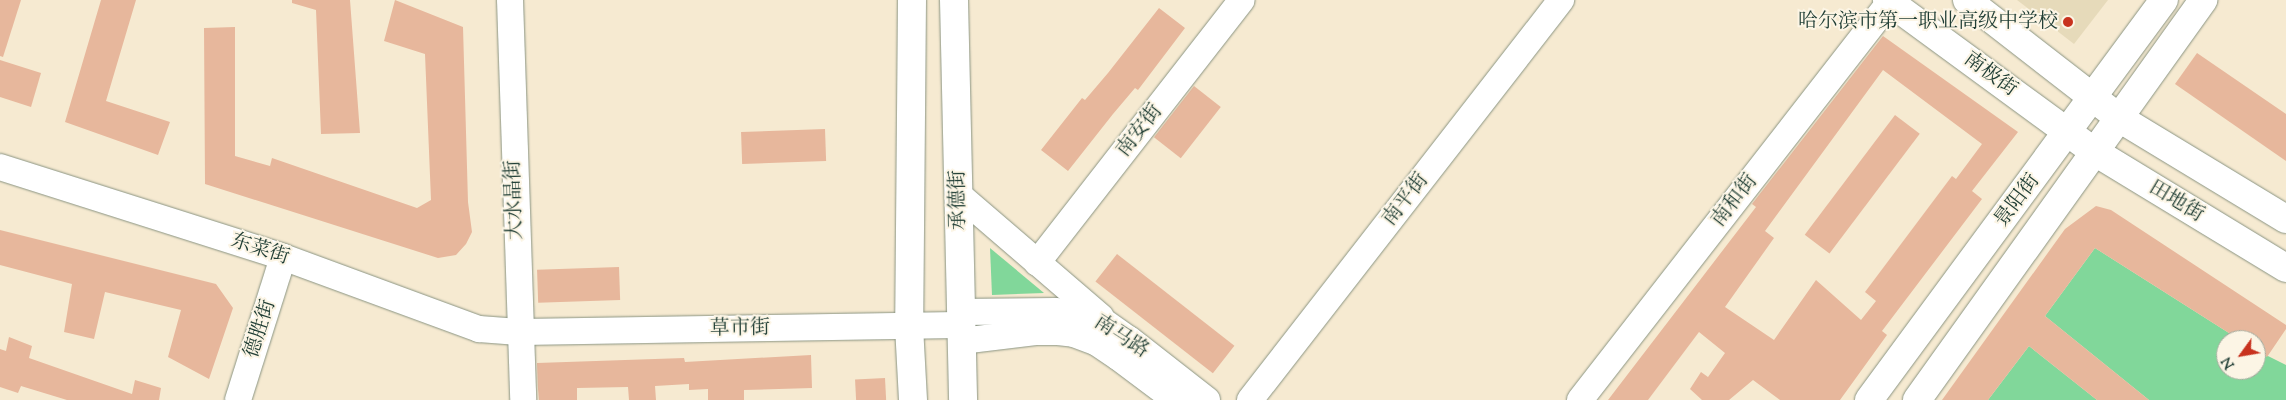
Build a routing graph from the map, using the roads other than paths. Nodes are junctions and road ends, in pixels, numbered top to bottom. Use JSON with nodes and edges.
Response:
{"nodes":[{"id":1,"x":510,"y":0,"type":"edge"},
{"id":2,"x":898,"y":0,"type":"edge"},
{"id":3,"x":912,"y":0,"type":"edge"},
{"id":4,"x":954,"y":0,"type":"edge"},
{"id":5,"x":1242,"y":0,"type":"edge"},
{"id":6,"x":1561,"y":0,"type":"edge"},
{"id":7,"x":1967,"y":0,"type":"edge"},
{"id":8,"x":2164,"y":0,"type":"edge"},
{"id":9,"x":2203,"y":0,"type":"edge"},
{"id":10,"x":1889,"y":1,"type":"edge"},
{"id":11,"x":2093,"y":96,"type":"junction"},
{"id":12,"x":2119,"y":118,"type":"junction"},
{"id":13,"x":2068,"y":133,"type":"junction"},
{"id":14,"x":2095,"y":152,"type":"junction"},
{"id":15,"x":912,"y":158,"type":"junction"},
{"id":16,"x":0,"y":167,"type":"edge"},
{"id":17,"x":959,"y":195,"type":"junction"},
{"id":18,"x":2286,"y":219,"type":"edge"},
{"id":19,"x":283,"y":257,"type":"junction"},
{"id":20,"x":1038,"y":263,"type":"junction"},
{"id":21,"x":2286,"y":268,"type":"edge"},
{"id":22,"x":909,"y":326,"type":"junction"},
{"id":23,"x":961,"y":326,"type":"junction"},
{"id":24,"x":1117,"y":331,"type":"junction"},
{"id":25,"x":519,"y":332,"type":"junction"},
{"id":26,"x":238,"y":400,"type":"edge"},
{"id":27,"x":523,"y":400,"type":"edge"},
{"id":28,"x":913,"y":400,"type":"edge"},
{"id":29,"x":963,"y":400,"type":"edge"},
{"id":30,"x":1175,"y":400,"type":"edge"},
{"id":31,"x":1207,"y":400,"type":"edge"},
{"id":32,"x":1250,"y":400,"type":"edge"},
{"id":33,"x":1580,"y":400,"type":"edge"},
{"id":34,"x":1869,"y":400,"type":"edge"},
{"id":35,"x":1916,"y":400,"type":"edge"}],
"edges":[{"from":1,"to":25,"type":"street","name":"大水晶街"},
{"from":2,"to":15,"type":"main road"},
{"from":3,"to":15,"type":"main road"},
{"from":4,"to":17,"type":"main road","name":"承德街"},
{"from":5,"to":20,"type":"street","name":"南安街"},
{"from":6,"to":32,"type":"street","name":"南平街"},
{"from":7,"to":11,"type":"main road"},
{"from":8,"to":11,"type":"main road","name":"景阳街"},
{"from":9,"to":12,"type":"main road","name":"景阳街"},
{"from":10,"to":13,"type":"main road","name":"南极街"},
{"from":10,"to":33,"type":"street","name":"南和街"},
{"from":11,"to":12,"type":"main road"},
{"from":11,"to":13,"type":"main road","name":"景阳街"},
{"from":12,"to":14,"type":"main road","name":"景阳街"},
{"from":12,"to":18,"type":"main road"},
{"from":13,"to":14,"type":"main road","name":"田地街"},
{"from":13,"to":34,"type":"main road","name":"景阳街"},
{"from":14,"to":21,"type":"main road","name":"田地街"},
{"from":14,"to":35,"type":"main road","name":"景阳街"},
{"from":15,"to":22,"type":"main road"},
{"from":16,"to":19,"type":"street","name":"东菜街"},
{"from":17,"to":20,"type":"street"},
{"from":17,"to":23,"type":"main road","name":"承德街"},
{"from":19,"to":25,"type":"street","name":"东菜街"},
{"from":19,"to":26,"type":"street","name":"德胜街"},
{"from":20,"to":24,"type":"street"},
{"from":22,"to":23,"type":"street","name":"草市街"},
{"from":22,"to":25,"type":"street","name":"草市街"},
{"from":22,"to":28,"type":"main road"},
{"from":23,"to":24,"type":"street","name":"南马路"},
{"from":23,"to":29,"type":"main road","name":"承德街"},
{"from":23,"to":30,"type":"street","name":"南马路"},
{"from":24,"to":31,"type":"street","name":"南马路"},
{"from":25,"to":27,"type":"street","name":"大水晶街"}]}
